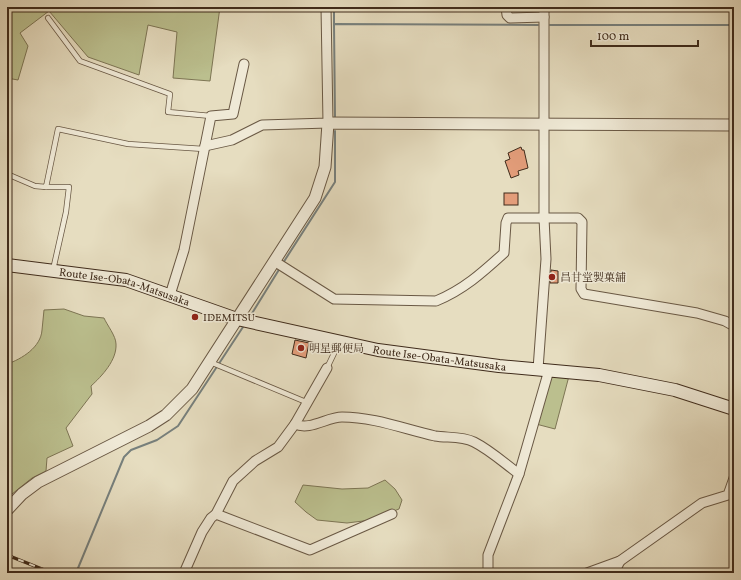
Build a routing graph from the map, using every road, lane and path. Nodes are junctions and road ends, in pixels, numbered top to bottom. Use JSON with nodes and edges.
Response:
{"nodes":[{"id":1,"x":326,"y":7,"type":"edge"},
{"id":2,"x":506,"y":7,"type":"edge"},
{"id":3,"x":544,"y":7,"type":"edge"},
{"id":4,"x":544,"y":17,"type":"junction"},
{"id":5,"x":48,"y":18,"type":"dead end"},
{"id":6,"x":244,"y":64,"type":"dead end"},
{"id":7,"x":211,"y":116,"type":"junction"},
{"id":8,"x":328,"y":123,"type":"junction"},
{"id":9,"x":545,"y":124,"type":"junction"},
{"id":10,"x":734,"y":125,"type":"edge"},
{"id":11,"x":205,"y":148,"type":"junction"},
{"id":12,"x":7,"y":174,"type":"edge"},
{"id":13,"x":46,"y":187,"type":"junction"},
{"id":14,"x":544,"y":218,"type":"junction"},
{"id":15,"x":7,"y":265,"type":"edge"},
{"id":16,"x":279,"y":265,"type":"junction"},
{"id":17,"x":53,"y":270,"type":"junction"},
{"id":18,"x":170,"y":295,"type":"junction"},
{"id":19,"x":237,"y":319,"type":"junction"},
{"id":20,"x":734,"y":326,"type":"edge"},
{"id":21,"x":339,"y":341,"type":"junction"},
{"id":22,"x":216,"y":364,"type":"junction"},
{"id":23,"x":327,"y":368,"type":"joint"},
{"id":24,"x":544,"y":369,"type":"junction"},
{"id":25,"x":306,"y":402,"type":"junction"},
{"id":26,"x":734,"y":409,"type":"edge"},
{"id":27,"x":295,"y":424,"type":"junction"},
{"id":28,"x":519,"y":474,"type":"junction"},
{"id":29,"x":734,"y":478,"type":"edge"},
{"id":30,"x":7,"y":510,"type":"edge"},
{"id":31,"x":216,"y":514,"type":"junction"},
{"id":32,"x":392,"y":514,"type":"dead end"},
{"id":33,"x":620,"y":561,"type":"junction"},
{"id":34,"x":184,"y":573,"type":"edge"},
{"id":35,"x":488,"y":573,"type":"edge"},
{"id":36,"x":587,"y":573,"type":"edge"},
{"id":37,"x":614,"y":573,"type":"edge"}],
"edges":[{"from":1,"to":8,"type":"street"},
{"from":2,"to":4,"type":"street"},
{"from":3,"to":4,"type":"street"},
{"from":4,"to":9,"type":"street"},
{"from":5,"to":7,"type":"lane"},
{"from":6,"to":7,"type":"street"},
{"from":7,"to":11,"type":"street"},
{"from":8,"to":9,"type":"street"},
{"from":8,"to":11,"type":"street"},
{"from":8,"to":16,"type":"street"},
{"from":9,"to":10,"type":"street"},
{"from":9,"to":14,"type":"street"},
{"from":11,"to":13,"type":"lane"},
{"from":11,"to":18,"type":"street"},
{"from":12,"to":13,"type":"lane"},
{"from":13,"to":17,"type":"lane"},
{"from":14,"to":16,"type":"street"},
{"from":14,"to":20,"type":"street"},
{"from":14,"to":24,"type":"street"},
{"from":15,"to":17,"type":"main road","name":"Route Ise-Obata-Matsusaka"},
{"from":16,"to":19,"type":"street"},
{"from":17,"to":18,"type":"main road","name":"Route Ise-Obata-Matsusaka"},
{"from":18,"to":19,"type":"main road","name":"Route Ise-Obata-Matsusaka"},
{"from":19,"to":21,"type":"main road","name":"Route Ise-Obata-Matsusaka"},
{"from":19,"to":22,"type":"street"},
{"from":21,"to":23,"type":"lane"},
{"from":21,"to":24,"type":"main road","name":"Route Ise-Obata-Matsusaka"},
{"from":22,"to":25,"type":"lane"},
{"from":22,"to":30,"type":"street"},
{"from":23,"to":25,"type":"street"},
{"from":24,"to":26,"type":"main road","name":"Route Ise-Obata-Matsusaka"},
{"from":24,"to":28,"type":"street"},
{"from":25,"to":27,"type":"street"},
{"from":27,"to":28,"type":"street"},
{"from":27,"to":31,"type":"street"},
{"from":28,"to":35,"type":"street"},
{"from":29,"to":33,"type":"street"},
{"from":31,"to":32,"type":"street"},
{"from":31,"to":34,"type":"street"},
{"from":33,"to":36,"type":"street"},
{"from":33,"to":37,"type":"street"}]}
